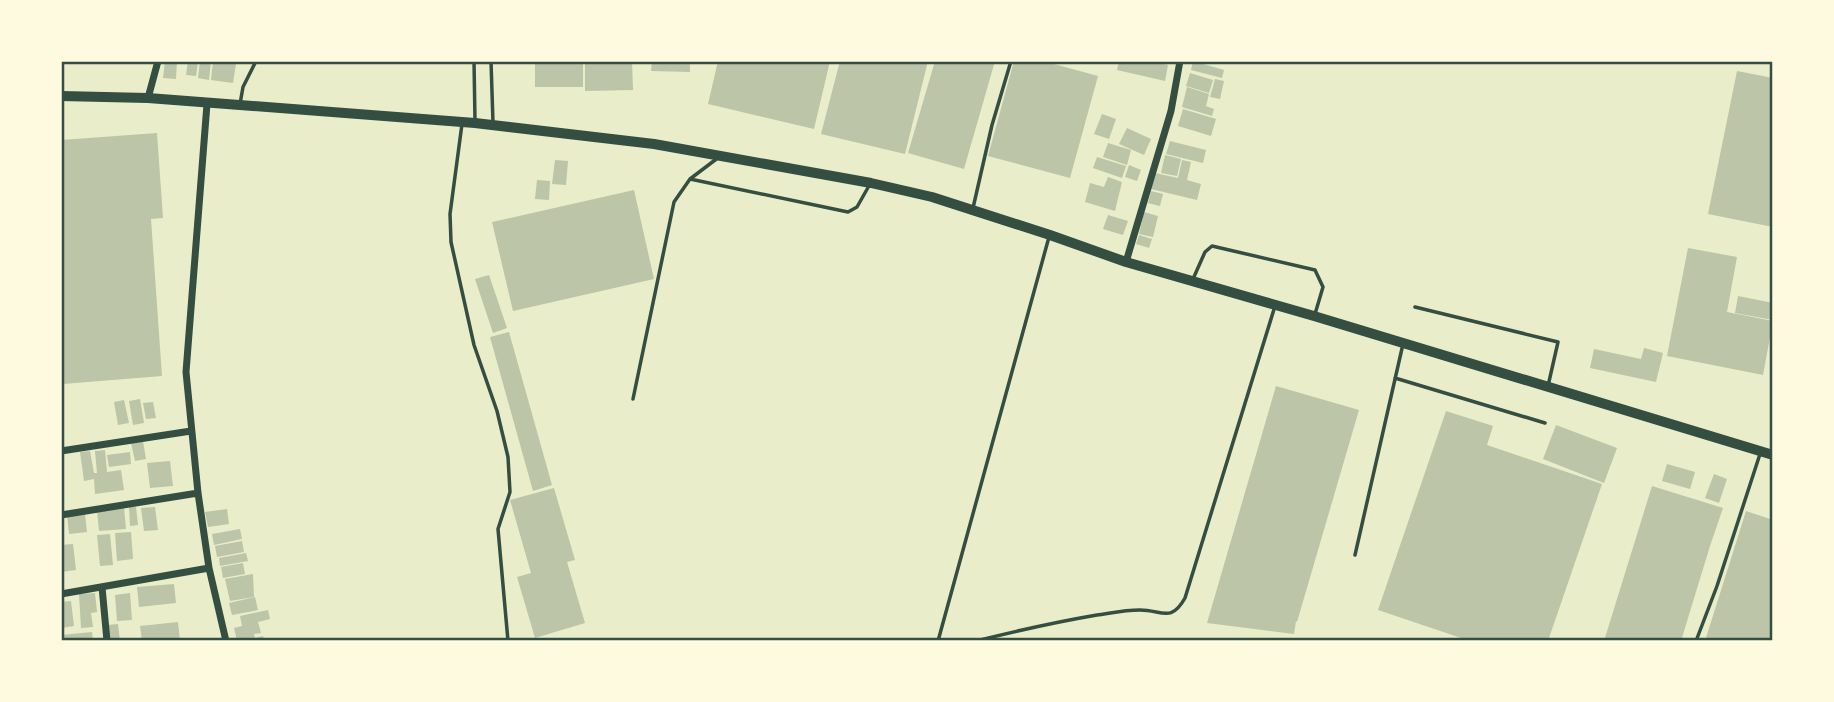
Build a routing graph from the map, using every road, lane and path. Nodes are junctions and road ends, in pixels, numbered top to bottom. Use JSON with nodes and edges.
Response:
{"nodes":[{"id":1,"x":158,"y":61,"type":"edge"},
{"id":2,"x":256,"y":61,"type":"edge"},
{"id":3,"x":474,"y":61,"type":"edge"},
{"id":4,"x":491,"y":61,"type":"edge"},
{"id":5,"x":1011,"y":61,"type":"edge"},
{"id":6,"x":1180,"y":61,"type":"edge"},
{"id":7,"x":61,"y":96,"type":"edge"},
{"id":8,"x":148,"y":98,"type":"junction"},
{"id":9,"x":206,"y":104,"type":"junction"},
{"id":10,"x":239,"y":106,"type":"junction"},
{"id":11,"x":462,"y":122,"type":"junction"},
{"id":12,"x":475,"y":123,"type":"junction"},
{"id":13,"x":494,"y":125,"type":"junction"},
{"id":14,"x":721,"y":156,"type":"junction"},
{"id":15,"x":690,"y":179,"type":"junction"},
{"id":16,"x":871,"y":183,"type":"junction"},
{"id":17,"x":972,"y":210,"type":"junction"},
{"id":18,"x":1050,"y":235,"type":"junction"},
{"id":19,"x":1126,"y":262,"type":"junction"},
{"id":20,"x":1192,"y":281,"type":"junction"},
{"id":21,"x":1276,"y":305,"type":"junction"},
{"id":22,"x":1415,"y":307,"type":"dead end"},
{"id":23,"x":1314,"y":316,"type":"junction"},
{"id":24,"x":1404,"y":342,"type":"junction"},
{"id":25,"x":1395,"y":379,"type":"junction"},
{"id":26,"x":1547,"y":388,"type":"junction"},
{"id":27,"x":633,"y":399,"type":"dead end"},
{"id":28,"x":1545,"y":423,"type":"dead end"},
{"id":29,"x":191,"y":431,"type":"junction"},
{"id":30,"x":61,"y":452,"type":"edge"},
{"id":31,"x":1760,"y":452,"type":"junction"},
{"id":32,"x":1773,"y":455,"type":"edge"},
{"id":33,"x":198,"y":493,"type":"junction"},
{"id":34,"x":61,"y":515,"type":"edge"},
{"id":35,"x":1354,"y":555,"type":"dead end"},
{"id":36,"x":209,"y":568,"type":"junction"},
{"id":37,"x":102,"y":587,"type":"junction"},
{"id":38,"x":61,"y":594,"type":"edge"},
{"id":39,"x":107,"y":641,"type":"edge"},
{"id":40,"x":226,"y":641,"type":"edge"},
{"id":41,"x":508,"y":641,"type":"edge"},
{"id":42,"x":937,"y":641,"type":"edge"},
{"id":43,"x":976,"y":641,"type":"edge"},
{"id":44,"x":1696,"y":641,"type":"edge"}],
"edges":[{"from":1,"to":8,"type":"street"},
{"from":2,"to":10,"type":"lane"},
{"from":3,"to":12,"type":"lane"},
{"from":4,"to":13,"type":"lane"},
{"from":5,"to":17,"type":"lane"},
{"from":6,"to":19,"type":"street"},
{"from":7,"to":8,"type":"main road"},
{"from":8,"to":9,"type":"main road"},
{"from":9,"to":10,"type":"main road"},
{"from":9,"to":29,"type":"street"},
{"from":10,"to":11,"type":"main road"},
{"from":11,"to":12,"type":"main road"},
{"from":11,"to":41,"type":"lane"},
{"from":12,"to":13,"type":"main road"},
{"from":13,"to":14,"type":"main road"},
{"from":14,"to":15,"type":"lane"},
{"from":14,"to":16,"type":"main road"},
{"from":15,"to":16,"type":"lane"},
{"from":15,"to":27,"type":"lane"},
{"from":16,"to":17,"type":"main road"},
{"from":17,"to":18,"type":"main road"},
{"from":18,"to":19,"type":"main road"},
{"from":18,"to":42,"type":"lane"},
{"from":19,"to":20,"type":"main road"},
{"from":20,"to":21,"type":"main road"},
{"from":20,"to":23,"type":"lane"},
{"from":21,"to":23,"type":"main road"},
{"from":21,"to":43,"type":"lane"},
{"from":22,"to":26,"type":"lane"},
{"from":23,"to":24,"type":"main road"},
{"from":24,"to":25,"type":"lane"},
{"from":24,"to":26,"type":"main road"},
{"from":25,"to":28,"type":"lane"},
{"from":25,"to":35,"type":"lane"},
{"from":26,"to":31,"type":"main road"},
{"from":29,"to":30,"type":"street"},
{"from":29,"to":33,"type":"street"},
{"from":31,"to":32,"type":"main road"},
{"from":31,"to":44,"type":"lane"},
{"from":33,"to":34,"type":"street"},
{"from":33,"to":36,"type":"street"},
{"from":36,"to":37,"type":"street"},
{"from":36,"to":40,"type":"street"},
{"from":37,"to":38,"type":"street"},
{"from":37,"to":39,"type":"street"}]}
